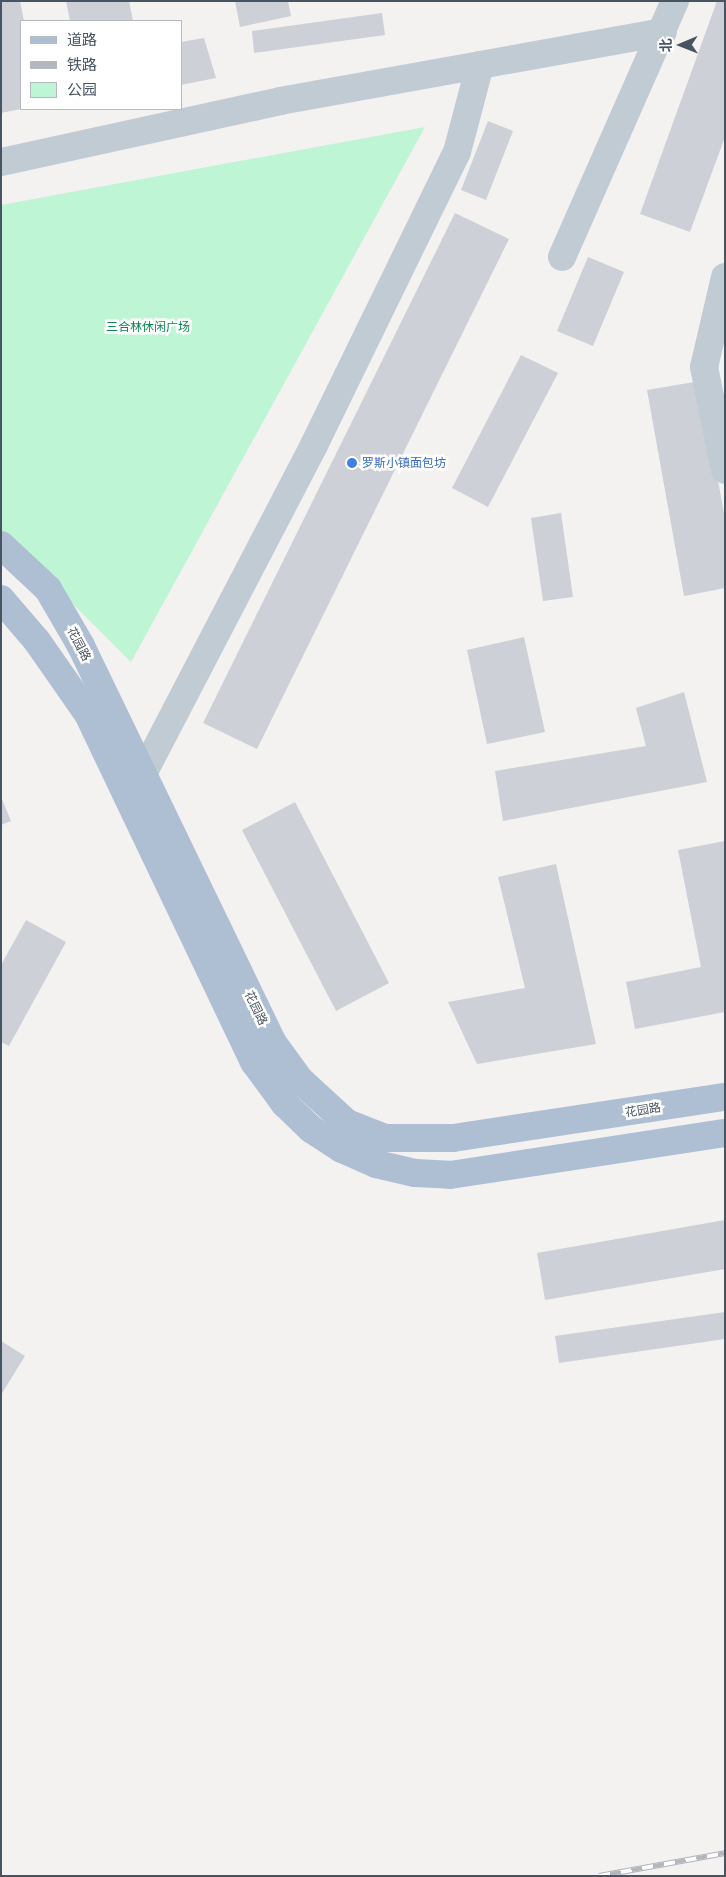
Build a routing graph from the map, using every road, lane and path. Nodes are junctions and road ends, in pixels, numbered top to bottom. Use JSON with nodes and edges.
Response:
{"nodes":[{"id":1,"x":675,"y":1,"type":"edge"},
{"id":2,"x":663,"y":32,"type":"junction"},
{"id":3,"x":480,"y":65,"type":"junction"},
{"id":4,"x":1,"y":162,"type":"edge"},
{"id":5,"x":562,"y":257,"type":"dead end"},
{"id":6,"x":725,"y":277,"type":"edge"},
{"id":7,"x":725,"y":470,"type":"edge"},
{"id":8,"x":1,"y":545,"type":"edge"},
{"id":9,"x":1,"y":600,"type":"edge"},
{"id":10,"x":143,"y":774,"type":"junction"},
{"id":11,"x":129,"y":801,"type":"junction"},
{"id":12,"x":725,"y":1097,"type":"edge"},
{"id":13,"x":725,"y":1133,"type":"edge"}],
"edges":[{"from":1,"to":2,"type":"street"},
{"from":2,"to":3,"type":"street"},
{"from":2,"to":5,"type":"street"},
{"from":3,"to":4,"type":"street"},
{"from":3,"to":10,"type":"street"},
{"from":6,"to":7,"type":"street"},
{"from":8,"to":10,"type":"main road","name":"花园路"},
{"from":9,"to":11,"type":"main road","name":"花园路"},
{"from":10,"to":11,"type":"street"},
{"from":10,"to":12,"type":"main road","name":"花园路"},
{"from":11,"to":13,"type":"main road","name":"花园路"}]}
